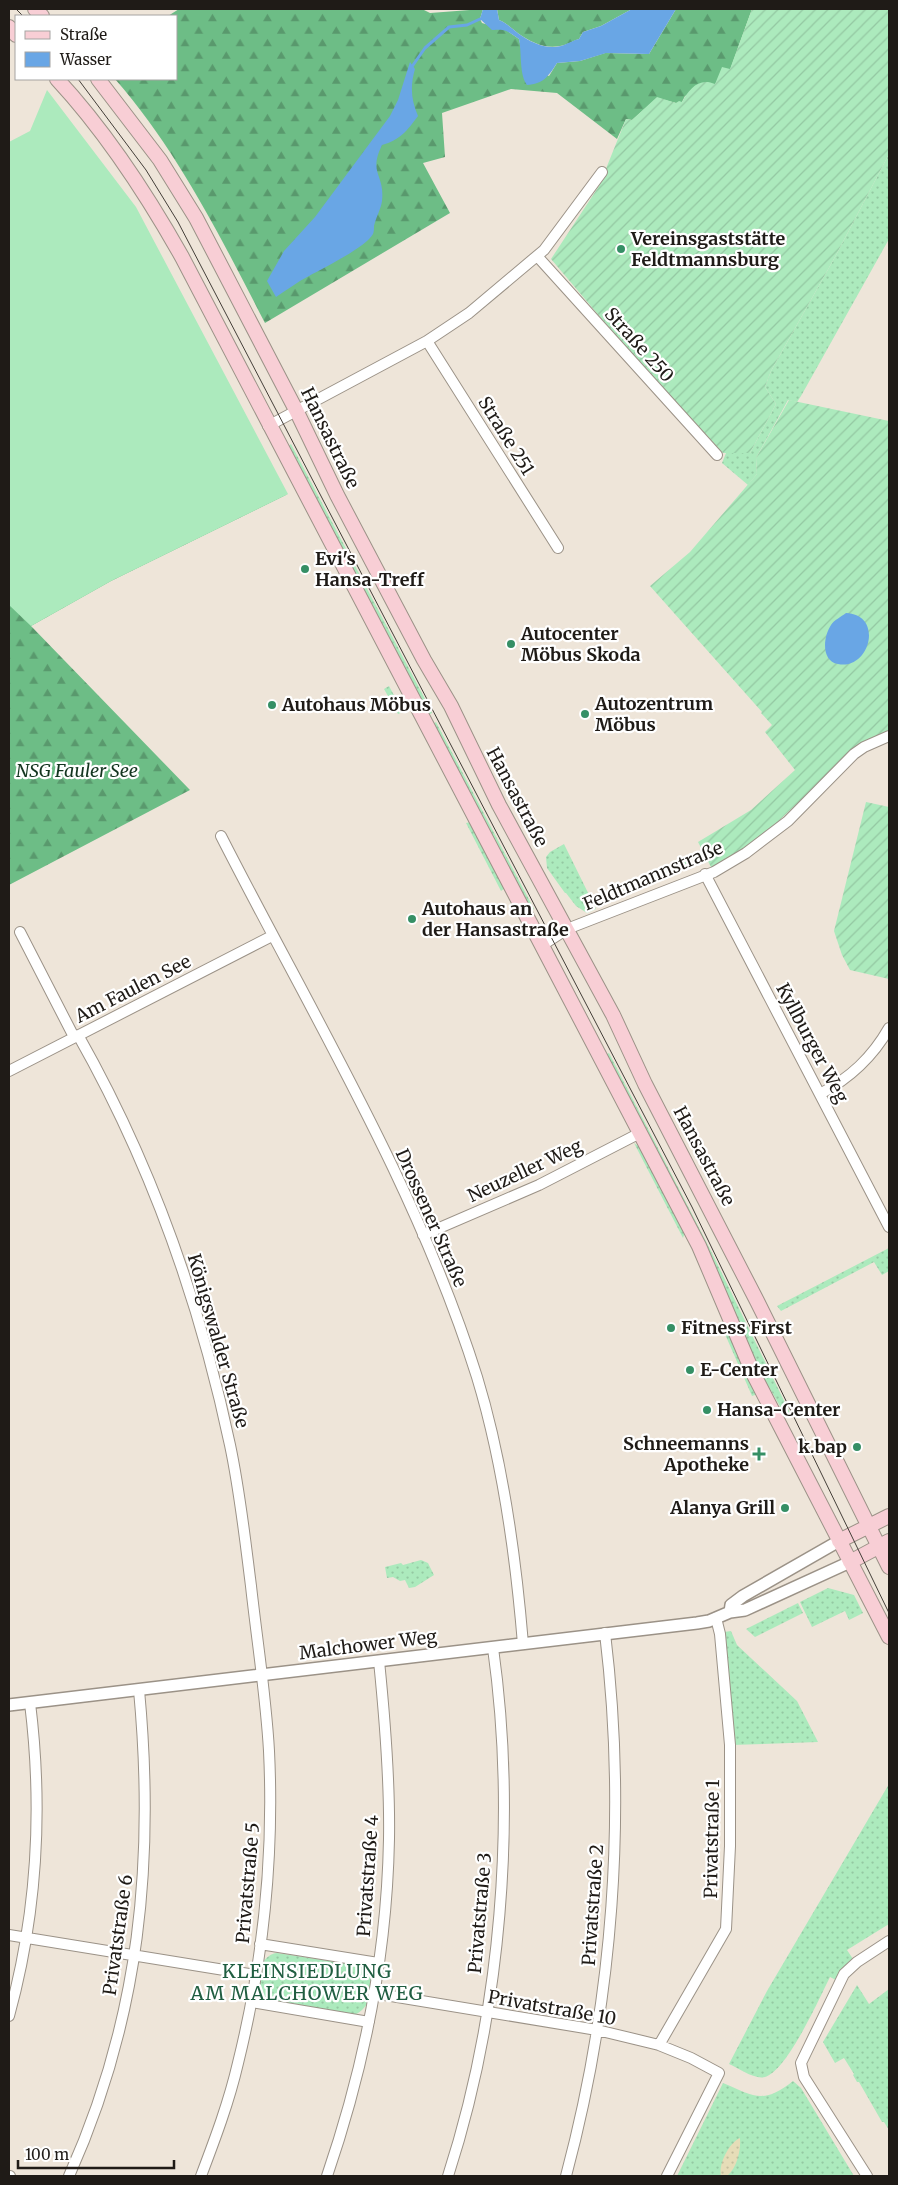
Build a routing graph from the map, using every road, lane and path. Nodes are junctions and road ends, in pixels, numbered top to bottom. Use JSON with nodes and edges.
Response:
{"nodes":[{"id":1,"x":58,"y":80,"type":"edge"},
{"id":2,"x":99,"y":80,"type":"edge"},
{"id":3,"x":602,"y":172,"type":"dead end"},
{"id":4,"x":537,"y":256,"type":"junction"},
{"id":5,"x":427,"y":341,"type":"junction"},
{"id":6,"x":296,"y":410,"type":"junction"},
{"id":7,"x":268,"y":426,"type":"junction"},
{"id":8,"x":717,"y":455,"type":"dead end"},
{"id":9,"x":558,"y":548,"type":"dead end"},
{"id":10,"x":889,"y":736,"type":"edge"},
{"id":11,"x":221,"y":836,"type":"dead end"},
{"id":12,"x":705,"y":874,"type":"junction"},
{"id":13,"x":567,"y":929,"type":"junction"},
{"id":14,"x":20,"y":932,"type":"dead end"},
{"id":15,"x":272,"y":936,"type":"junction"},
{"id":16,"x":541,"y":946,"type":"junction"},
{"id":17,"x":889,"y":1028,"type":"edge"},
{"id":18,"x":76,"y":1036,"type":"junction"},
{"id":19,"x":9,"y":1071,"type":"edge"},
{"id":20,"x":820,"y":1094,"type":"junction"},
{"id":21,"x":640,"y":1133,"type":"junction"},
{"id":22,"x":889,"y":1227,"type":"edge"},
{"id":23,"x":423,"y":1235,"type":"junction"},
{"id":24,"x":889,"y":1516,"type":"edge"},
{"id":25,"x":870,"y":1526,"type":"junction"},
{"id":26,"x":840,"y":1541,"type":"junction"},
{"id":27,"x":884,"y":1544,"type":"edge"},
{"id":28,"x":850,"y":1562,"type":"junction"},
{"id":29,"x":889,"y":1567,"type":"edge"},
{"id":30,"x":730,"y":1612,"type":"junction"},
{"id":31,"x":716,"y":1618,"type":"junction"},
{"id":32,"x":605,"y":1633,"type":"junction"},
{"id":33,"x":889,"y":1637,"type":"edge"},
{"id":34,"x":523,"y":1644,"type":"junction"},
{"id":35,"x":493,"y":1648,"type":"junction"},
{"id":36,"x":380,"y":1661,"type":"junction"},
{"id":37,"x":261,"y":1676,"type":"junction"},
{"id":38,"x":138,"y":1690,"type":"junction"},
{"id":39,"x":30,"y":1703,"type":"junction"},
{"id":40,"x":9,"y":1705,"type":"edge"},
{"id":41,"x":9,"y":1935,"type":"edge"},
{"id":42,"x":26,"y":1938,"type":"junction"},
{"id":43,"x":889,"y":1941,"type":"edge"},
{"id":44,"x":260,"y":1944,"type":"junction"},
{"id":45,"x":135,"y":1956,"type":"junction"},
{"id":46,"x":378,"y":1963,"type":"junction"},
{"id":47,"x":255,"y":1975,"type":"junction"},
{"id":48,"x":373,"y":1993,"type":"junction"},
{"id":49,"x":251,"y":2002,"type":"junction"},
{"id":50,"x":486,"y":2013,"type":"junction"},
{"id":51,"x":9,"y":2016,"type":"edge"},
{"id":52,"x":369,"y":2022,"type":"junction"},
{"id":53,"x":597,"y":2030,"type":"junction"},
{"id":54,"x":660,"y":2045,"type":"junction"},
{"id":55,"x":69,"y":2176,"type":"edge"},
{"id":56,"x":201,"y":2176,"type":"edge"},
{"id":57,"x":328,"y":2176,"type":"edge"},
{"id":58,"x":448,"y":2176,"type":"edge"},
{"id":59,"x":566,"y":2176,"type":"edge"},
{"id":60,"x":667,"y":2176,"type":"edge"},
{"id":61,"x":867,"y":2176,"type":"edge"}],
"edges":[{"from":1,"to":7,"type":"main road"},
{"from":2,"to":6,"type":"main road","name":"Hansastraße"},
{"from":3,"to":4,"type":"street"},
{"from":4,"to":5,"type":"street"},
{"from":4,"to":8,"type":"street","name":"Straße 250"},
{"from":5,"to":6,"type":"street"},
{"from":5,"to":9,"type":"street","name":"Straße 251"},
{"from":6,"to":7,"type":"street"},
{"from":6,"to":13,"type":"main road","name":"Hansastraße"},
{"from":7,"to":16,"type":"main road"},
{"from":10,"to":12,"type":"street","name":"Feldtmannstraße"},
{"from":11,"to":15,"type":"street","name":"Drossener Straße"},
{"from":12,"to":13,"type":"street","name":"Feldtmannstraße"},
{"from":12,"to":20,"type":"street","name":"Kyllburger Weg"},
{"from":13,"to":16,"type":"street","name":"Feldtmannstraße"},
{"from":13,"to":25,"type":"main road","name":"Hansastraße"},
{"from":14,"to":18,"type":"street","name":"Königswalder Straße"},
{"from":15,"to":18,"type":"street","name":"Am Faulen See"},
{"from":15,"to":23,"type":"street","name":"Drossener Straße"},
{"from":16,"to":21,"type":"main road"},
{"from":17,"to":20,"type":"street"},
{"from":18,"to":19,"type":"street","name":"Am Faulen See"},
{"from":18,"to":37,"type":"street","name":"Königswalder Straße"},
{"from":20,"to":22,"type":"street","name":"Kyllburger Weg"},
{"from":21,"to":23,"type":"street","name":"Neuzeller Weg"},
{"from":21,"to":26,"type":"main road"},
{"from":23,"to":34,"type":"street","name":"Drossener Straße"},
{"from":24,"to":25,"type":"main road"},
{"from":25,"to":26,"type":"main road"},
{"from":25,"to":27,"type":"main road","name":"Hansastraße"},
{"from":26,"to":28,"type":"main road"},
{"from":26,"to":30,"type":"street","name":"Malchower Weg"},
{"from":27,"to":28,"type":"main road"},
{"from":27,"to":29,"type":"main road","name":"Hansastraße"},
{"from":28,"to":30,"type":"street","name":"Malchower Weg"},
{"from":28,"to":33,"type":"main road"},
{"from":30,"to":31,"type":"street","name":"Malchower Weg"},
{"from":31,"to":32,"type":"street","name":"Malchower Weg"},
{"from":31,"to":54,"type":"street","name":"Privatstraße 1"},
{"from":32,"to":34,"type":"street","name":"Malchower Weg"},
{"from":32,"to":53,"type":"street","name":"Privatstraße 2"},
{"from":34,"to":35,"type":"street","name":"Malchower Weg"},
{"from":35,"to":36,"type":"street","name":"Malchower Weg"},
{"from":35,"to":50,"type":"street","name":"Privatstraße 3"},
{"from":36,"to":37,"type":"street","name":"Malchower Weg"},
{"from":36,"to":46,"type":"street","name":"Privatstraße 4"},
{"from":37,"to":38,"type":"street","name":"Malchower Weg"},
{"from":37,"to":44,"type":"street","name":"Privatstraße 5"},
{"from":38,"to":39,"type":"street","name":"Malchower Weg"},
{"from":38,"to":45,"type":"street","name":"Privatstraße 6"},
{"from":39,"to":40,"type":"street","name":"Malchower Weg"},
{"from":39,"to":42,"type":"street"},
{"from":41,"to":42,"type":"street"},
{"from":42,"to":45,"type":"street"},
{"from":42,"to":51,"type":"street"},
{"from":43,"to":61,"type":"street"},
{"from":44,"to":46,"type":"street"},
{"from":44,"to":47,"type":"street","name":"Privatstraße 5"},
{"from":45,"to":47,"type":"street"},
{"from":45,"to":55,"type":"street","name":"Privatstraße 6"},
{"from":46,"to":48,"type":"street","name":"Privatstraße 4"},
{"from":47,"to":49,"type":"street","name":"Privatstraße 5"},
{"from":48,"to":50,"type":"street","name":"Privatstraße 10"},
{"from":48,"to":52,"type":"street","name":"Privatstraße 4"},
{"from":49,"to":52,"type":"street"},
{"from":49,"to":56,"type":"street","name":"Privatstraße 5"},
{"from":50,"to":53,"type":"street","name":"Privatstraße 10"},
{"from":50,"to":58,"type":"street","name":"Privatstraße 3"},
{"from":52,"to":57,"type":"street","name":"Privatstraße 4"},
{"from":53,"to":54,"type":"street","name":"Privatstraße 10"},
{"from":53,"to":59,"type":"street","name":"Privatstraße 2"},
{"from":54,"to":60,"type":"street","name":"Privatstraße 10"}]}
